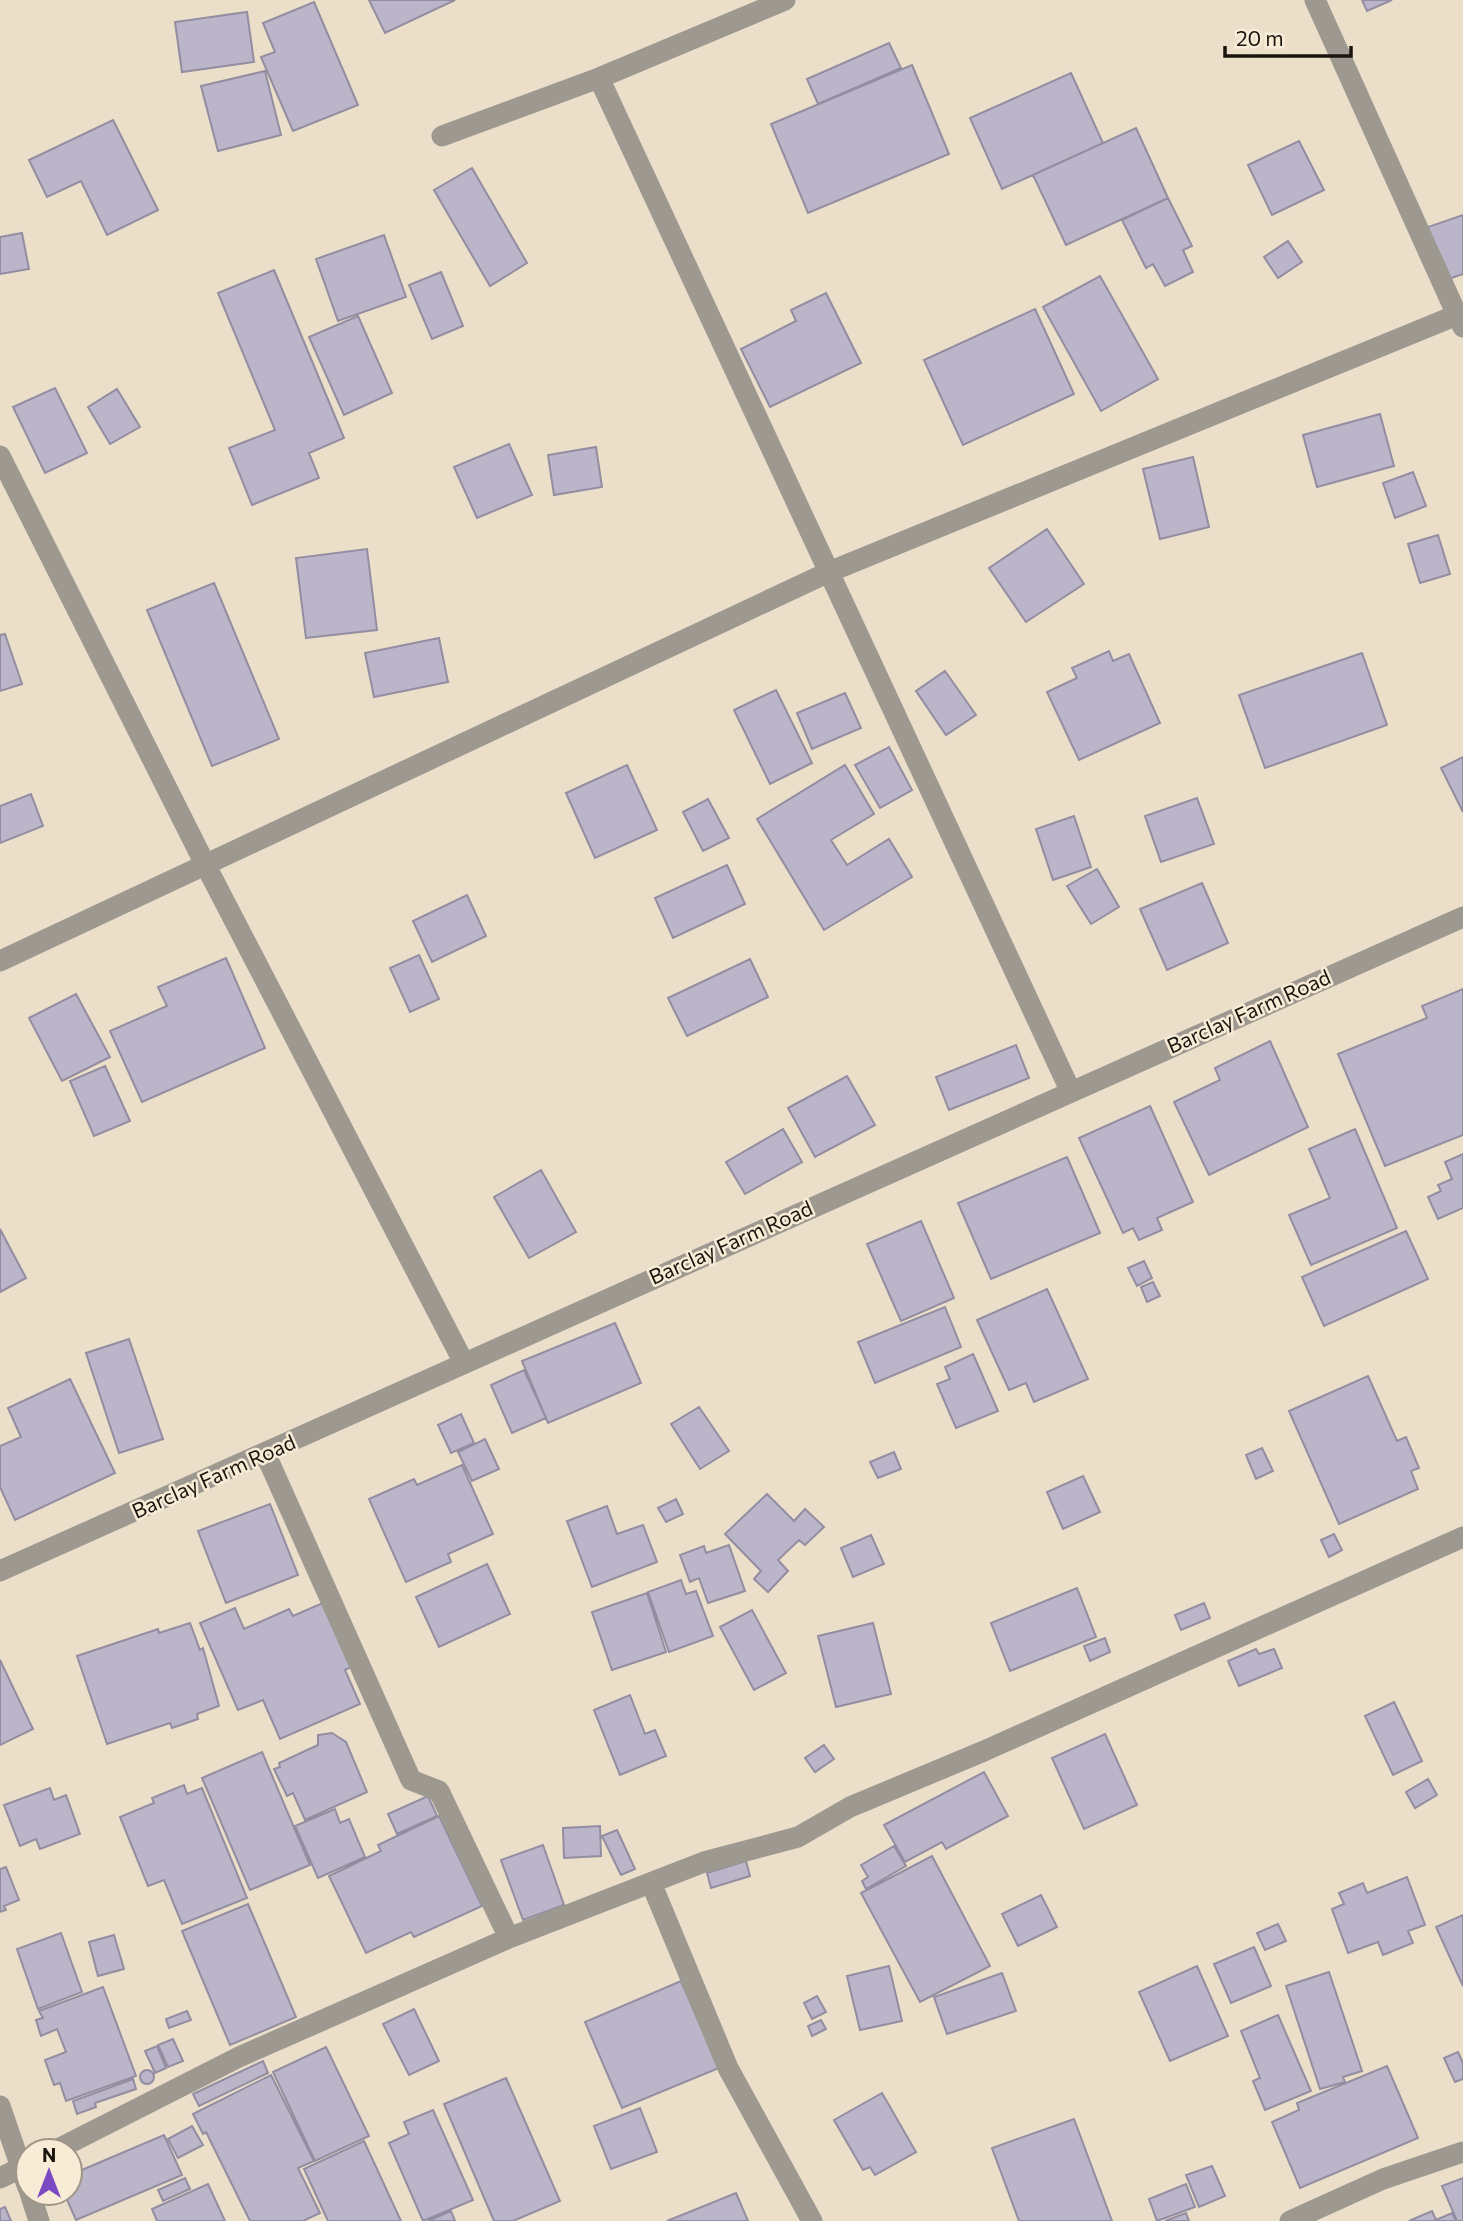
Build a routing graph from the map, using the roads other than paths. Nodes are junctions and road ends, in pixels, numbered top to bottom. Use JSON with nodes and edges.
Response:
{"nodes":[{"id":1,"x":785,"y":0,"type":"edge"},
{"id":2,"x":1315,"y":0,"type":"edge"},
{"id":3,"x":599,"y":78,"type":"junction"},
{"id":4,"x":442,"y":136,"type":"dead end"},
{"id":5,"x":1461,"y":318,"type":"edge"},
{"id":6,"x":0,"y":456,"type":"edge"},
{"id":7,"x":829,"y":572,"type":"junction"},
{"id":8,"x":205,"y":864,"type":"junction"},
{"id":9,"x":1463,"y":917,"type":"edge"},
{"id":10,"x":0,"y":961,"type":"edge"},
{"id":11,"x":1070,"y":1090,"type":"junction"},
{"id":12,"x":464,"y":1363,"type":"junction"},
{"id":13,"x":266,"y":1455,"type":"junction"},
{"id":14,"x":1463,"y":1537,"type":"edge"},
{"id":15,"x":0,"y":1571,"type":"edge"},
{"id":16,"x":652,"y":1885,"type":"junction"},
{"id":17,"x":509,"y":1938,"type":"junction"},
{"id":18,"x":0,"y":2106,"type":"edge"},
{"id":19,"x":82,"y":2137,"type":"edge"},
{"id":20,"x":14,"y":2142,"type":"edge"},
{"id":21,"x":1463,"y":2152,"type":"edge"},
{"id":22,"x":812,"y":2221,"type":"edge"},
{"id":23,"x":1290,"y":2221,"type":"edge"}],
"edges":[{"from":1,"to":3,"type":"street"},
{"from":2,"to":5,"type":"street"},
{"from":3,"to":4,"type":"street"},
{"from":3,"to":7,"type":"street"},
{"from":5,"to":7,"type":"street"},
{"from":6,"to":8,"type":"street"},
{"from":7,"to":8,"type":"street"},
{"from":7,"to":11,"type":"street"},
{"from":8,"to":10,"type":"street"},
{"from":8,"to":12,"type":"street"},
{"from":9,"to":11,"type":"street","name":"Barclay Farm Road"},
{"from":11,"to":12,"type":"street","name":"Barclay Farm Road"},
{"from":12,"to":13,"type":"street","name":"Barclay Farm Road"},
{"from":13,"to":15,"type":"street","name":"Barclay Farm Road"},
{"from":13,"to":17,"type":"street"},
{"from":14,"to":16,"type":"street"},
{"from":16,"to":17,"type":"street"},
{"from":16,"to":22,"type":"street"},
{"from":17,"to":19,"type":"street"},
{"from":18,"to":20,"type":"street"},
{"from":21,"to":23,"type":"street"}]}
